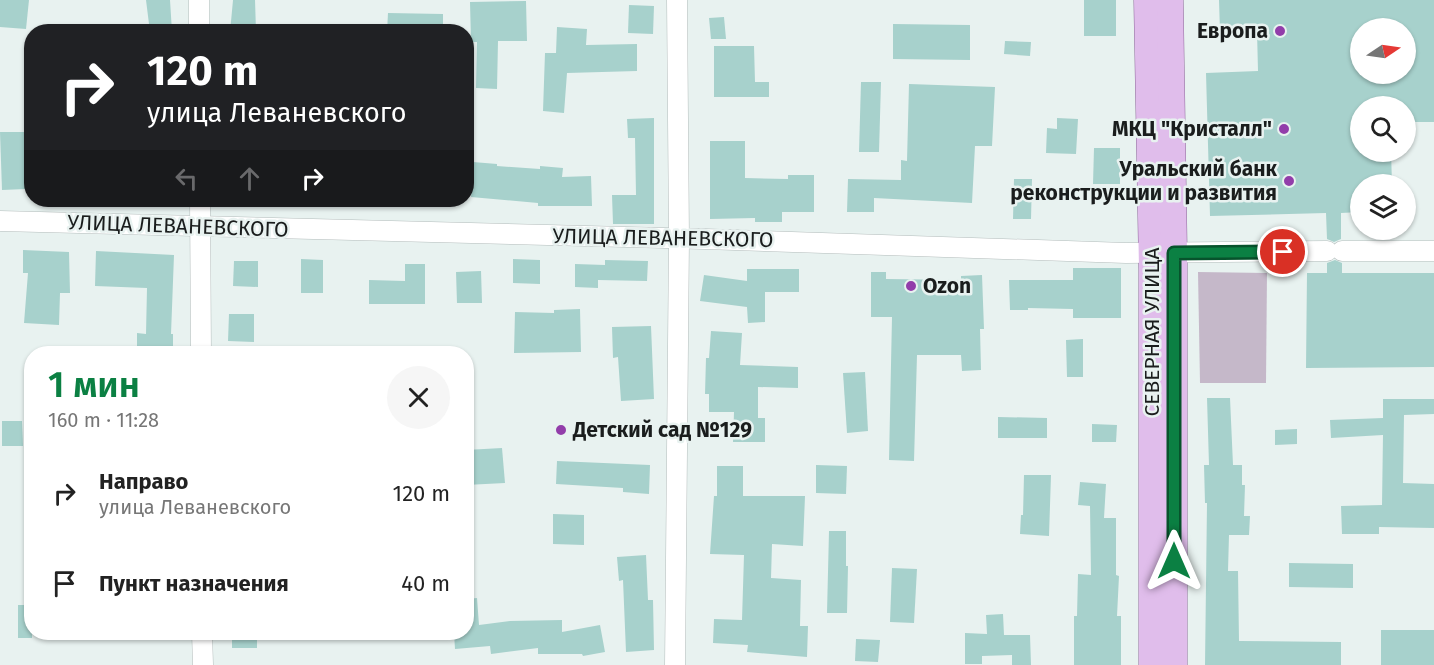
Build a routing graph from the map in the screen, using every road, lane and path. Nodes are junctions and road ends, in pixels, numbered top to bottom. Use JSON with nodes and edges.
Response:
{"nodes":[{"id":1,"x":199,"y":0,"type":"edge"},
{"id":2,"x":677,"y":0,"type":"edge"},
{"id":3,"x":1147,"y":0,"type":"edge"},
{"id":4,"x":1170,"y":0,"type":"edge"},
{"id":5,"x":200,"y":24,"type":"edge"},
{"id":6,"x":200,"y":207,"type":"edge"},
{"id":7,"x":0,"y":221,"type":"edge"},
{"id":8,"x":201,"y":228,"type":"junction"},
{"id":9,"x":679,"y":238,"type":"junction"},
{"id":10,"x":1434,"y":251,"type":"edge"},
{"id":11,"x":1163,"y":253,"type":"junction"},
{"id":12,"x":201,"y":346,"type":"edge"},
{"id":13,"x":202,"y":640,"type":"edge"},
{"id":14,"x":203,"y":665,"type":"edge"},
{"id":15,"x":675,"y":665,"type":"edge"},
{"id":16,"x":1152,"y":665,"type":"edge"},
{"id":17,"x":1174,"y":665,"type":"edge"}],
"edges":[{"from":1,"to":5,"type":"street"},
{"from":2,"to":9,"type":"street"},
{"from":3,"to":11,"type":"main road","name":"СЕВЕРНАЯ УЛИЦА"},
{"from":4,"to":11,"type":"main road","name":"СЕВЕРНАЯ УЛИЦА"},
{"from":6,"to":8,"type":"street"},
{"from":7,"to":8,"type":"street","name":"УЛИЦА ЛЕВАНЕВСКОГО"},
{"from":8,"to":9,"type":"street","name":"УЛИЦА ЛЕВАНЕВСКОГО"},
{"from":8,"to":12,"type":"street"},
{"from":9,"to":11,"type":"street","name":"УЛИЦА ЛЕВАНЕВСКОГО"},
{"from":9,"to":15,"type":"street"},
{"from":10,"to":11,"type":"street","name":"УЛИЦА ЛЕВАНЕВСКОГО"},
{"from":11,"to":16,"type":"main road","name":"СЕВЕРНАЯ УЛИЦА"},
{"from":11,"to":17,"type":"main road","name":"СЕВЕРНАЯ УЛИЦА"},
{"from":13,"to":14,"type":"street"}]}
